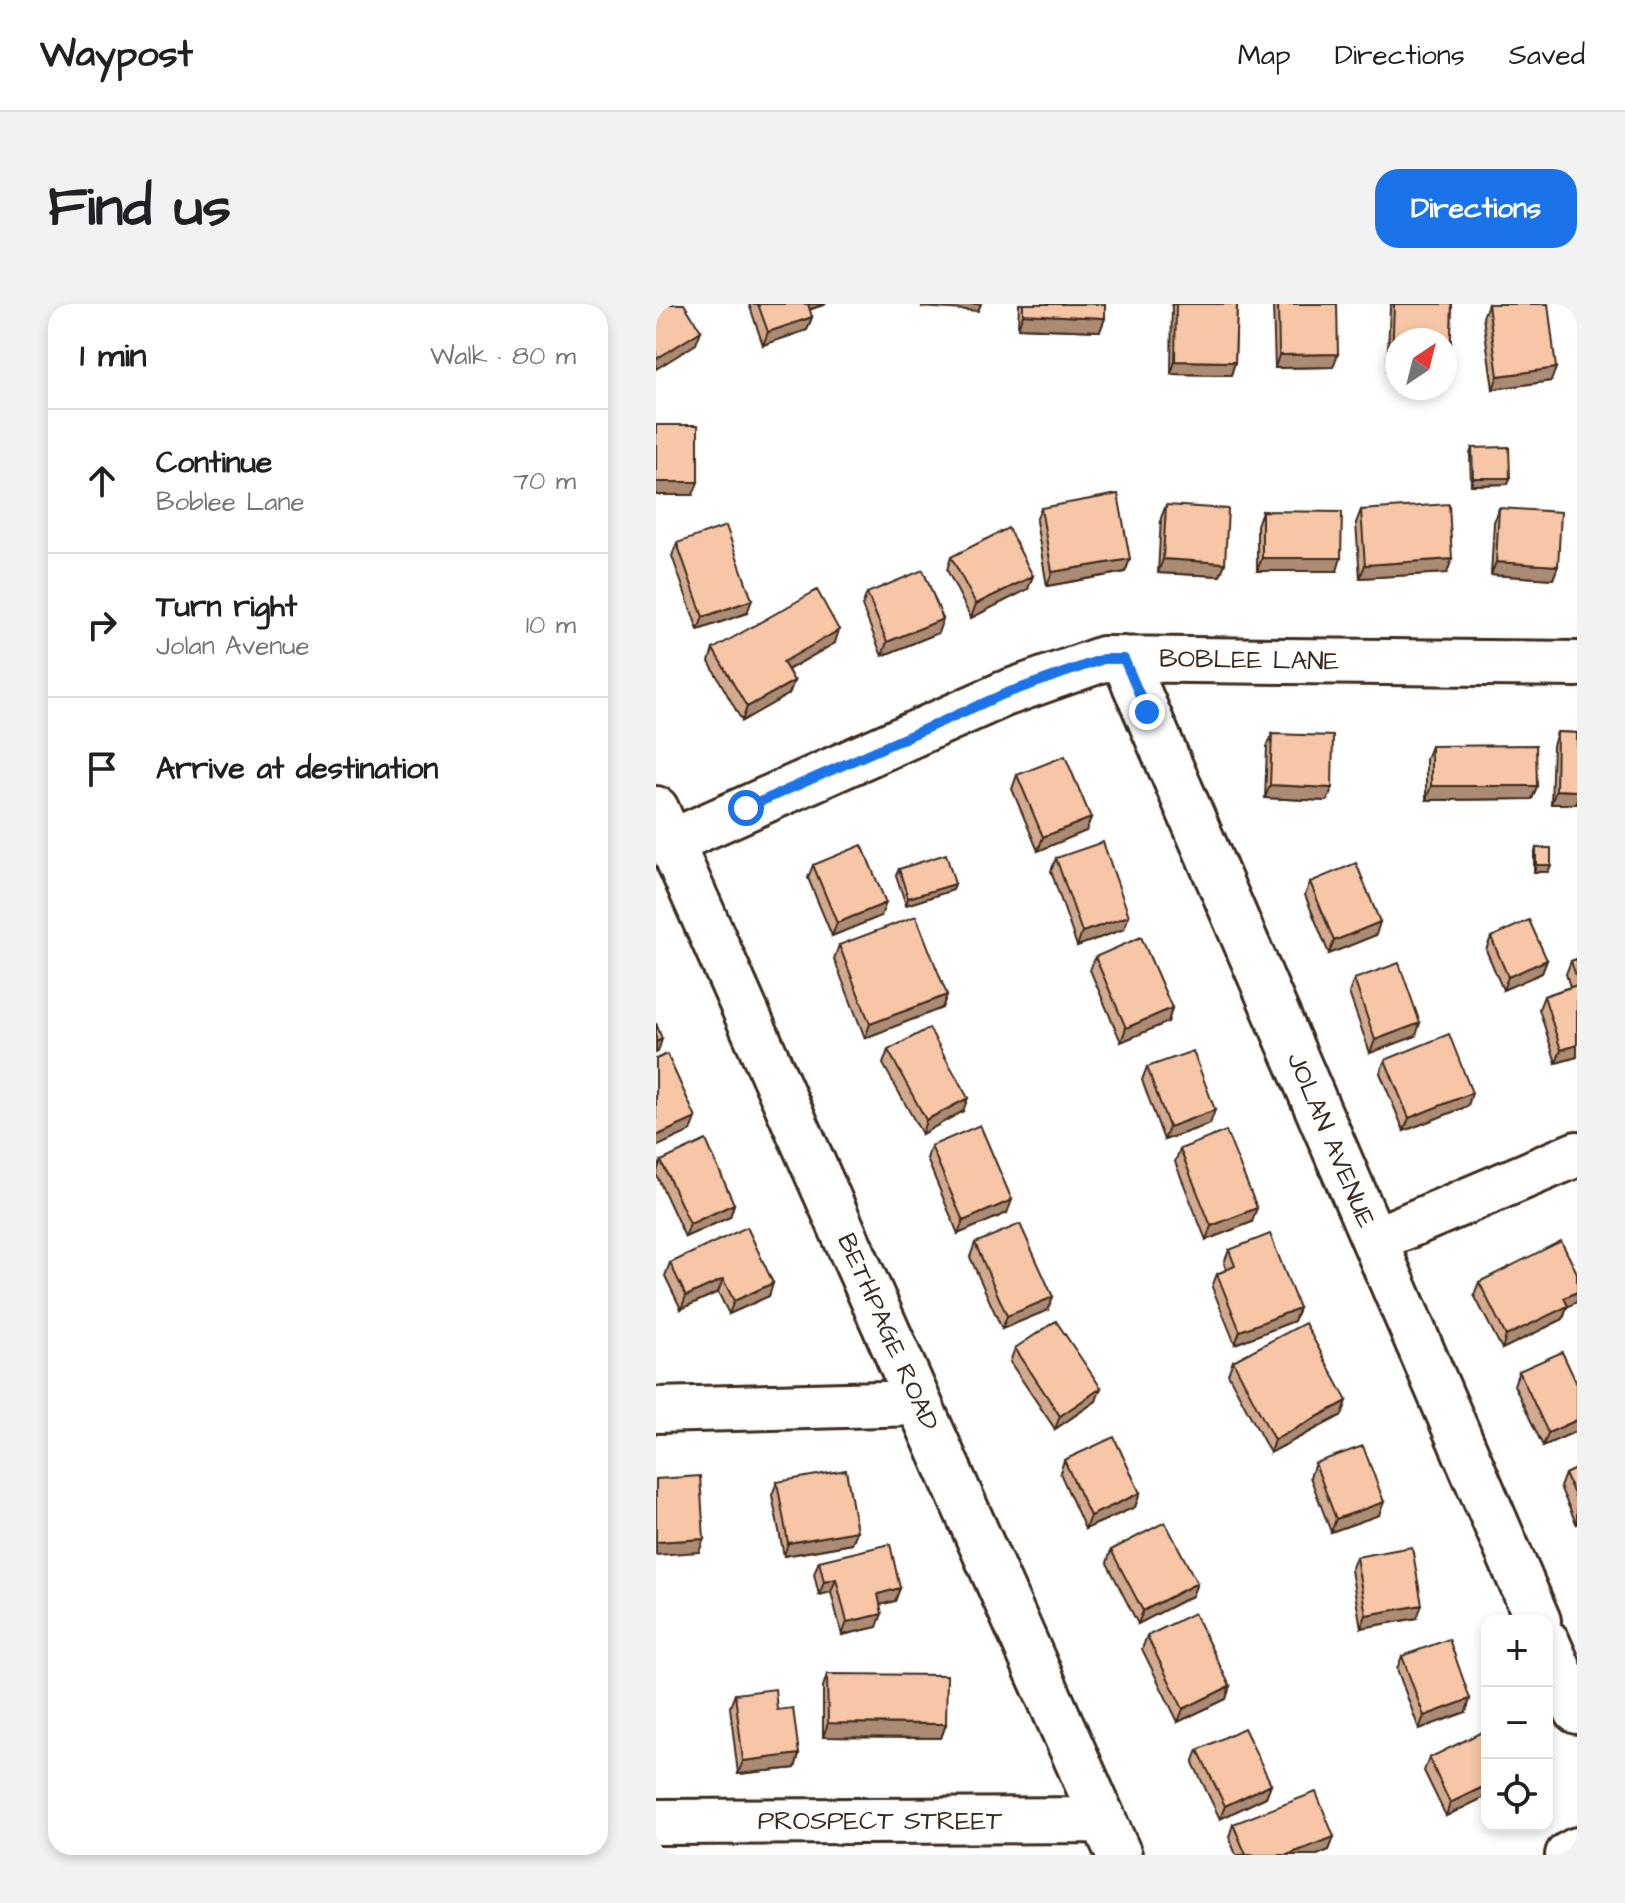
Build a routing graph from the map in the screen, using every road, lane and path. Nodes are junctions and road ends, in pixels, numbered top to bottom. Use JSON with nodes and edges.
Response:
{"nodes":[{"id":1,"x":1124,"y":659,"type":"junction"},
{"id":2,"x":1577,"y":664,"type":"edge"},
{"id":3,"x":663,"y":825,"type":"edge"},
{"id":4,"x":1577,"y":1154,"type":"edge"},
{"id":5,"x":1374,"y":1240,"type":"junction"},
{"id":6,"x":919,"y":1403,"type":"junction"},
{"id":7,"x":656,"y":1410,"type":"edge"},
{"id":8,"x":1535,"y":1615,"type":"edge"},
{"id":9,"x":1553,"y":1656,"type":"edge"},
{"id":10,"x":1577,"y":1711,"type":"edge"},
{"id":11,"x":656,"y":1822,"type":"edge"},
{"id":12,"x":1111,"y":1837,"type":"edge"},
{"id":13,"x":1577,"y":1850,"type":"edge"},
{"id":14,"x":1568,"y":1855,"type":"edge"}],
"edges":[{"from":1,"to":2,"type":"street","name":"BOBLEE LANE"},
{"from":1,"to":3,"type":"street","name":"BOBLEE LANE"},
{"from":1,"to":5,"type":"street","name":"JOLAN AVENUE"},
{"from":3,"to":6,"type":"street","name":"BETHPAGE ROAD"},
{"from":4,"to":5,"type":"street"},
{"from":5,"to":8,"type":"street","name":"JOLAN AVENUE"},
{"from":6,"to":7,"type":"street"},
{"from":6,"to":12,"type":"street","name":"BETHPAGE ROAD"},
{"from":9,"to":10,"type":"street"},
{"from":11,"to":12,"type":"street","name":"PROSPECT STREET"},
{"from":13,"to":14,"type":"street"}]}
